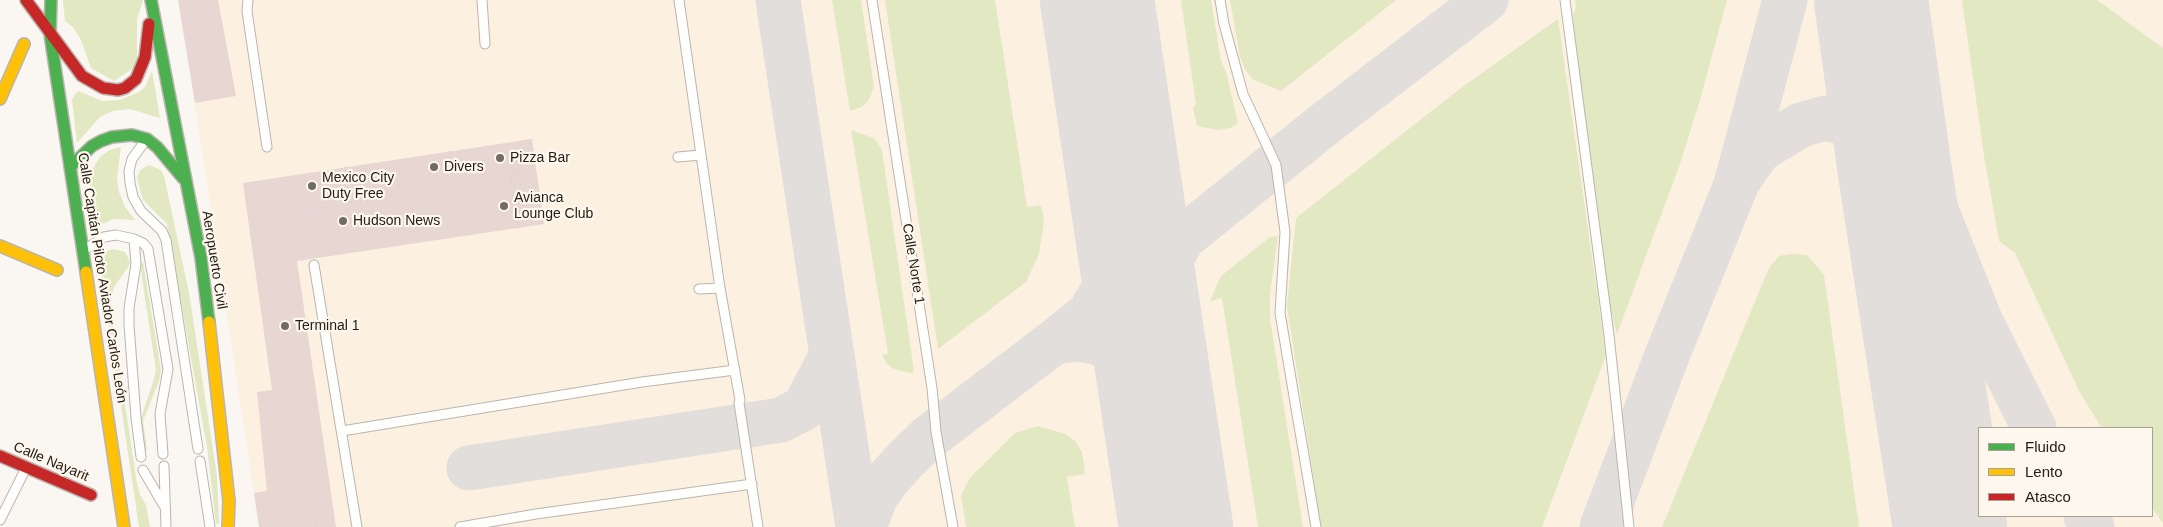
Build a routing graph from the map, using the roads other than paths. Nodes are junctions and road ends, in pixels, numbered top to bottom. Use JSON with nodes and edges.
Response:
{"nodes":[{"id":1,"x":26,"y":0,"type":"edge"},
{"id":2,"x":51,"y":0,"type":"edge"},
{"id":3,"x":151,"y":0,"type":"edge"},
{"id":4,"x":248,"y":0,"type":"edge"},
{"id":5,"x":482,"y":0,"type":"edge"},
{"id":6,"x":679,"y":0,"type":"edge"},
{"id":7,"x":872,"y":0,"type":"edge"},
{"id":8,"x":1220,"y":0,"type":"edge"},
{"id":9,"x":1565,"y":0,"type":"edge"},
{"id":10,"x":50,"y":34,"type":"junction"},
{"id":11,"x":24,"y":44,"type":"dead end"},
{"id":12,"x":485,"y":44,"type":"dead end"},
{"id":13,"x":0,"y":99,"type":"edge"},
{"id":14,"x":147,"y":139,"type":"junction"},
{"id":15,"x":267,"y":147,"type":"dead end"},
{"id":16,"x":701,"y":155,"type":"junction"},
{"id":17,"x":678,"y":157,"type":"dead end"},
{"id":18,"x":70,"y":168,"type":"junction"},
{"id":19,"x":186,"y":182,"type":"junction"},
{"id":20,"x":134,"y":239,"type":"junction"},
{"id":21,"x":0,"y":246,"type":"edge"},
{"id":22,"x":83,"y":250,"type":"junction"},
{"id":23,"x":314,"y":264,"type":"dead end"},
{"id":24,"x":57,"y":270,"type":"dead end"},
{"id":25,"x":720,"y":288,"type":"junction"},
{"id":26,"x":699,"y":289,"type":"dead end"},
{"id":27,"x":735,"y":370,"type":"junction"},
{"id":28,"x":342,"y":431,"type":"junction"},
{"id":29,"x":198,"y":449,"type":"dead end"},
{"id":30,"x":163,"y":454,"type":"dead end"},
{"id":31,"x":0,"y":456,"type":"edge"},
{"id":32,"x":141,"y":457,"type":"dead end"},
{"id":33,"x":200,"y":461,"type":"dead end"},
{"id":34,"x":164,"y":466,"type":"dead end"},
{"id":35,"x":26,"y":467,"type":"junction"},
{"id":36,"x":143,"y":470,"type":"dead end"},
{"id":37,"x":752,"y":484,"type":"junction"},
{"id":38,"x":91,"y":495,"type":"dead end"},
{"id":39,"x":165,"y":509,"type":"junction"},
{"id":40,"x":0,"y":520,"type":"edge"},
{"id":41,"x":124,"y":527,"type":"edge"},
{"id":42,"x":166,"y":527,"type":"edge"},
{"id":43,"x":210,"y":527,"type":"edge"},
{"id":44,"x":228,"y":527,"type":"edge"},
{"id":45,"x":357,"y":527,"type":"edge"},
{"id":46,"x":460,"y":527,"type":"edge"},
{"id":47,"x":758,"y":527,"type":"edge"},
{"id":48,"x":953,"y":527,"type":"edge"},
{"id":49,"x":1316,"y":527,"type":"edge"},
{"id":50,"x":1628,"y":527,"type":"edge"}],
"edges":[{"from":1,"to":10,"type":"street","name":"Calle Capitán Piloto Aviador Carlos León"},
{"from":2,"to":10,"type":"street","name":"Calle Capitán Piloto Aviador Carlos León"},
{"from":3,"to":10,"type":"street"},
{"from":3,"to":19,"type":"street","name":"Aeropuerto Civil"},
{"from":4,"to":15,"type":"lane"},
{"from":5,"to":12,"type":"lane"},
{"from":6,"to":16,"type":"lane"},
{"from":7,"to":48,"type":"lane","name":"Calle Norte 1"},
{"from":8,"to":49,"type":"lane"},
{"from":9,"to":50,"type":"lane"},
{"from":10,"to":18,"type":"street","name":"Calle Capitán Piloto Aviador Carlos León"},
{"from":11,"to":13,"type":"street"},
{"from":14,"to":18,"type":"street"},
{"from":14,"to":19,"type":"street"},
{"from":14,"to":29,"type":"lane"},
{"from":16,"to":17,"type":"lane"},
{"from":16,"to":25,"type":"lane"},
{"from":18,"to":22,"type":"street","name":"Calle Capitán Piloto Aviador Carlos León"},
{"from":19,"to":44,"type":"street","name":"Aeropuerto Civil"},
{"from":20,"to":22,"type":"lane"},
{"from":20,"to":30,"type":"lane"},
{"from":20,"to":32,"type":"lane"},
{"from":21,"to":24,"type":"street"},
{"from":22,"to":41,"type":"street","name":"Calle Capitán Piloto Aviador Carlos León"},
{"from":23,"to":28,"type":"lane"},
{"from":25,"to":26,"type":"lane"},
{"from":25,"to":27,"type":"lane"},
{"from":27,"to":28,"type":"lane"},
{"from":27,"to":37,"type":"lane"},
{"from":28,"to":45,"type":"lane"},
{"from":31,"to":35,"type":"street","name":"Calle Nayarit"},
{"from":33,"to":43,"type":"lane"},
{"from":34,"to":39,"type":"lane"},
{"from":35,"to":38,"type":"street","name":"Calle Nayarit"},
{"from":35,"to":40,"type":"lane"},
{"from":36,"to":39,"type":"lane"},
{"from":37,"to":46,"type":"lane"},
{"from":37,"to":47,"type":"lane"},
{"from":39,"to":42,"type":"lane"}]}
